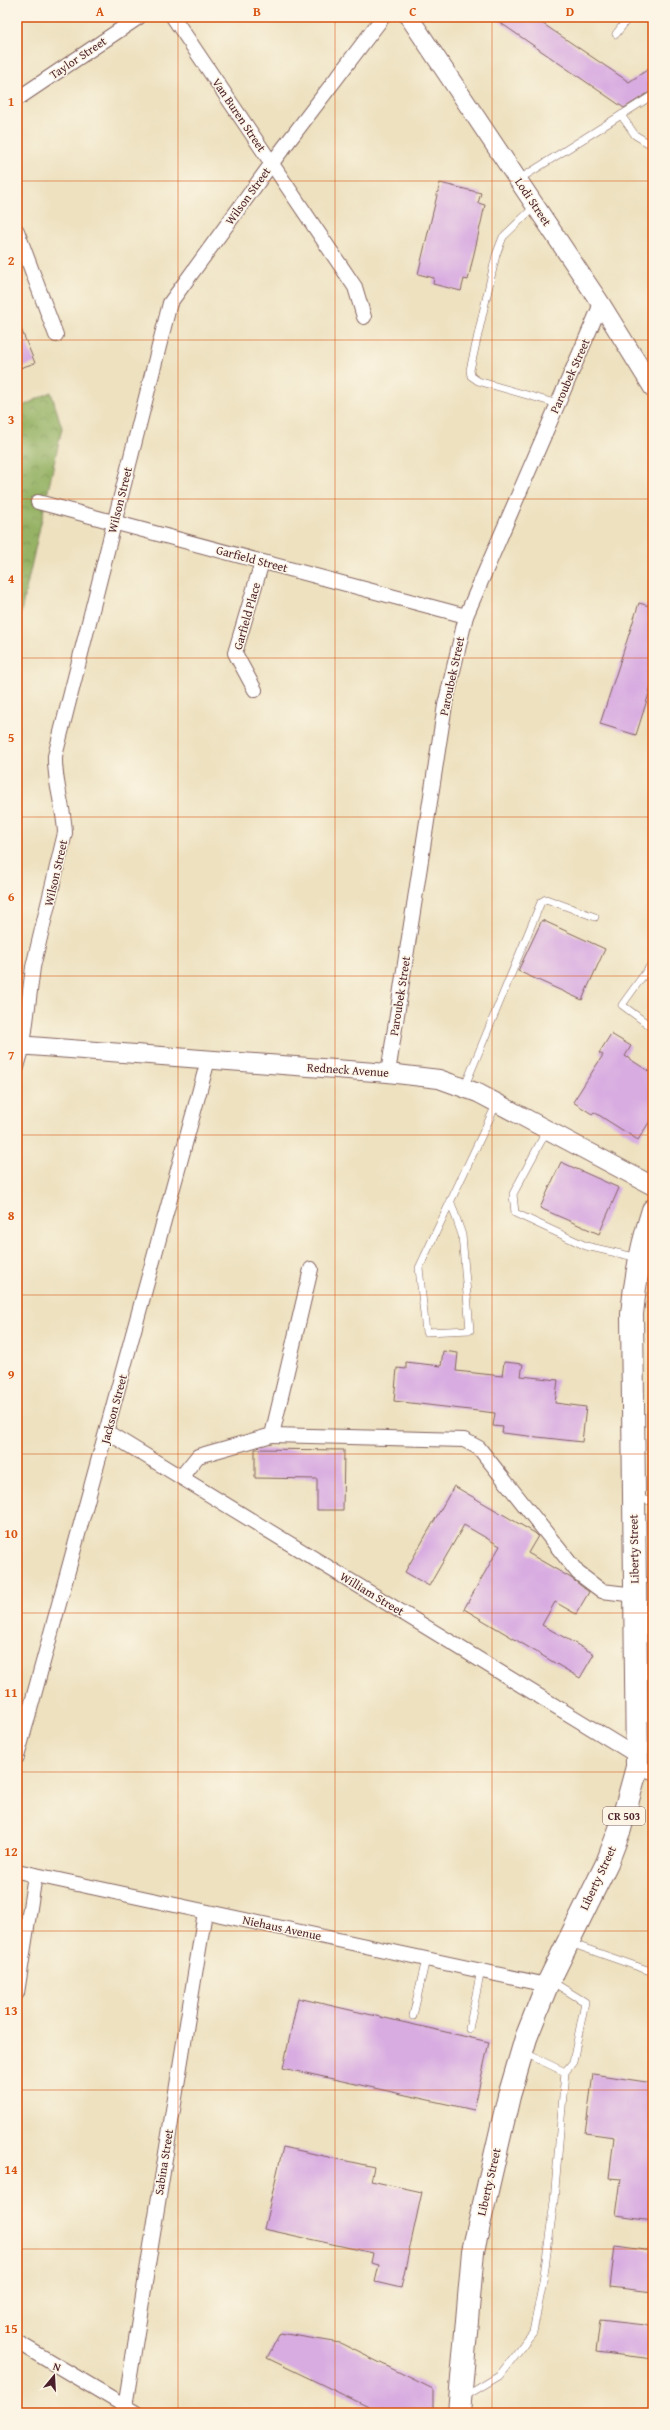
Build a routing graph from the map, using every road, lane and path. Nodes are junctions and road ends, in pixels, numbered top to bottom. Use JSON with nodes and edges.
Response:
{"nodes":[{"id":1,"x":139,"y":17,"type":"edge"},
{"id":2,"x":173,"y":17,"type":"edge"},
{"id":3,"x":383,"y":17,"type":"edge"},
{"id":4,"x":409,"y":17,"type":"edge"},
{"id":5,"x":629,"y":17,"type":"edge"},
{"id":6,"x":616,"y":34,"type":"dead end"},
{"id":7,"x":653,"y":95,"type":"edge"},
{"id":8,"x":17,"y":99,"type":"edge"},
{"id":9,"x":621,"y":115,"type":"junction"},
{"id":10,"x":653,"y":146,"type":"edge"},
{"id":11,"x":272,"y":163,"type":"junction"},
{"id":12,"x":518,"y":180,"type":"junction"},
{"id":13,"x":535,"y":206,"type":"junction"},
{"id":14,"x":17,"y":231,"type":"edge"},
{"id":15,"x":601,"y":304,"type":"junction"},
{"id":16,"x":364,"y":318,"type":"dead end"},
{"id":17,"x":56,"y":335,"type":"dead end"},
{"id":18,"x":653,"y":388,"type":"edge"},
{"id":19,"x":558,"y":404,"type":"junction"},
{"id":20,"x":38,"y":502,"type":"dead end"},
{"id":21,"x":114,"y":522,"type":"junction"},
{"id":22,"x":262,"y":562,"type":"junction"},
{"id":23,"x":466,"y":616,"type":"junction"},
{"id":24,"x":256,"y":690,"type":"dead end"},
{"id":25,"x":595,"y":917,"type":"dead end"},
{"id":26,"x":653,"y":962,"type":"edge"},
{"id":27,"x":653,"y":1028,"type":"edge"},
{"id":28,"x":20,"y":1046,"type":"edge"},
{"id":29,"x":208,"y":1060,"type":"junction"},
{"id":30,"x":17,"y":1067,"type":"edge"},
{"id":31,"x":388,"y":1073,"type":"junction"},
{"id":32,"x":464,"y":1088,"type":"junction"},
{"id":33,"x":497,"y":1103,"type":"junction"},
{"id":34,"x":547,"y":1130,"type":"junction"},
{"id":35,"x":653,"y":1186,"type":"edge"},
{"id":36,"x":450,"y":1200,"type":"junction"},
{"id":37,"x":653,"y":1210,"type":"edge"},
{"id":38,"x":639,"y":1258,"type":"junction"},
{"id":39,"x":311,"y":1269,"type":"dead end"},
{"id":40,"x":107,"y":1432,"type":"junction"},
{"id":41,"x":272,"y":1435,"type":"junction"},
{"id":42,"x":181,"y":1477,"type":"junction"},
{"id":43,"x":643,"y":1500,"type":"edge"},
{"id":44,"x":635,"y":1595,"type":"junction"},
{"id":45,"x":17,"y":1757,"type":"edge"},
{"id":46,"x":642,"y":1765,"type":"edge"},
{"id":47,"x":17,"y":1871,"type":"edge"},
{"id":48,"x":34,"y":1875,"type":"junction"},
{"id":49,"x":205,"y":1912,"type":"junction"},
{"id":50,"x":566,"y":1942,"type":"junction"},
{"id":51,"x":426,"y":1959,"type":"junction"},
{"id":52,"x":481,"y":1970,"type":"junction"},
{"id":53,"x":653,"y":1972,"type":"edge"},
{"id":54,"x":548,"y":1982,"type":"junction"},
{"id":55,"x":17,"y":1993,"type":"edge"},
{"id":56,"x":413,"y":2016,"type":"dead end"},
{"id":57,"x":469,"y":2029,"type":"dead end"},
{"id":58,"x":522,"y":2052,"type":"junction"},
{"id":59,"x":565,"y":2072,"type":"junction"},
{"id":60,"x":17,"y":2342,"type":"edge"},
{"id":61,"x":460,"y":2406,"type":"edge"},
{"id":62,"x":124,"y":2409,"type":"edge"},
{"id":63,"x":137,"y":2413,"type":"edge"}],
"edges":[{"from":1,"to":8,"type":"street","name":"Taylor Street"},
{"from":2,"to":11,"type":"street","name":"Van Buren Street"},
{"from":3,"to":11,"type":"street","name":"Wilson Street"},
{"from":4,"to":12,"type":"street","name":"Lodi Street"},
{"from":5,"to":6,"type":"lane"},
{"from":7,"to":9,"type":"lane"},
{"from":9,"to":10,"type":"lane"},
{"from":9,"to":12,"type":"lane"},
{"from":11,"to":16,"type":"street","name":"Van Buren Street"},
{"from":11,"to":21,"type":"street","name":"Wilson Street"},
{"from":12,"to":13,"type":"street","name":"Lodi Street"},
{"from":13,"to":15,"type":"street","name":"Lodi Street"},
{"from":13,"to":19,"type":"lane"},
{"from":14,"to":17,"type":"street"},
{"from":15,"to":18,"type":"street","name":"Lodi Street"},
{"from":15,"to":19,"type":"street","name":"Paroubek Street"},
{"from":19,"to":23,"type":"street","name":"Paroubek Street"},
{"from":20,"to":21,"type":"street","name":"Garfield Street"},
{"from":21,"to":22,"type":"street","name":"Garfield Street"},
{"from":21,"to":28,"type":"street","name":"Wilson Street"},
{"from":22,"to":23,"type":"street","name":"Garfield Street"},
{"from":22,"to":24,"type":"street","name":"Garfield Place"},
{"from":23,"to":31,"type":"street","name":"Paroubek Street"},
{"from":25,"to":32,"type":"lane"},
{"from":26,"to":27,"type":"lane"},
{"from":28,"to":29,"type":"street","name":"Redneck Avenue"},
{"from":28,"to":30,"type":"street","name":"Wilson Street"},
{"from":29,"to":31,"type":"street","name":"Redneck Avenue"},
{"from":29,"to":40,"type":"street","name":"Jackson Street"},
{"from":31,"to":32,"type":"street","name":"Redneck Avenue"},
{"from":32,"to":33,"type":"street","name":"Redneck Avenue"},
{"from":33,"to":34,"type":"street","name":"Redneck Avenue"},
{"from":33,"to":36,"type":"lane"},
{"from":34,"to":35,"type":"street","name":"Redneck Avenue"},
{"from":34,"to":38,"type":"lane"},
{"from":36,"to":36,"type":"lane"},
{"from":37,"to":38,"type":"main road","name":"Liberty Street","number":"CR 503"},
{"from":38,"to":43,"type":"main road","name":"Liberty Street","number":"CR 503"},
{"from":39,"to":41,"type":"street"},
{"from":40,"to":42,"type":"street","name":"William Street"},
{"from":40,"to":45,"type":"street","name":"Jackson Street"},
{"from":41,"to":42,"type":"street"},
{"from":41,"to":44,"type":"street"},
{"from":42,"to":46,"type":"street","name":"William Street"},
{"from":43,"to":44,"type":"main road","name":"Liberty Street","number":"CR 503"},
{"from":44,"to":46,"type":"main road","name":"Liberty Street","number":"CR 503"},
{"from":46,"to":50,"type":"main road","name":"Liberty Street","number":"CR 503"},
{"from":47,"to":48,"type":"street","name":"Niehaus Avenue"},
{"from":48,"to":49,"type":"street","name":"Niehaus Avenue"},
{"from":48,"to":55,"type":"street"},
{"from":49,"to":51,"type":"street","name":"Niehaus Avenue"},
{"from":49,"to":62,"type":"street","name":"Sabina Street"},
{"from":50,"to":53,"type":"lane"},
{"from":50,"to":54,"type":"main road","name":"Liberty Street","number":"CR 503"},
{"from":51,"to":52,"type":"street","name":"Niehaus Avenue"},
{"from":51,"to":56,"type":"lane"},
{"from":52,"to":54,"type":"street","name":"Niehaus Avenue"},
{"from":52,"to":57,"type":"lane"},
{"from":54,"to":58,"type":"main road","name":"Liberty Street","number":"CR 503"},
{"from":54,"to":59,"type":"lane"},
{"from":58,"to":59,"type":"lane"},
{"from":58,"to":61,"type":"main road","name":"Liberty Street","number":"CR 503"},
{"from":59,"to":61,"type":"lane"},
{"from":60,"to":62,"type":"street"},
{"from":62,"to":63,"type":"street"}]}
